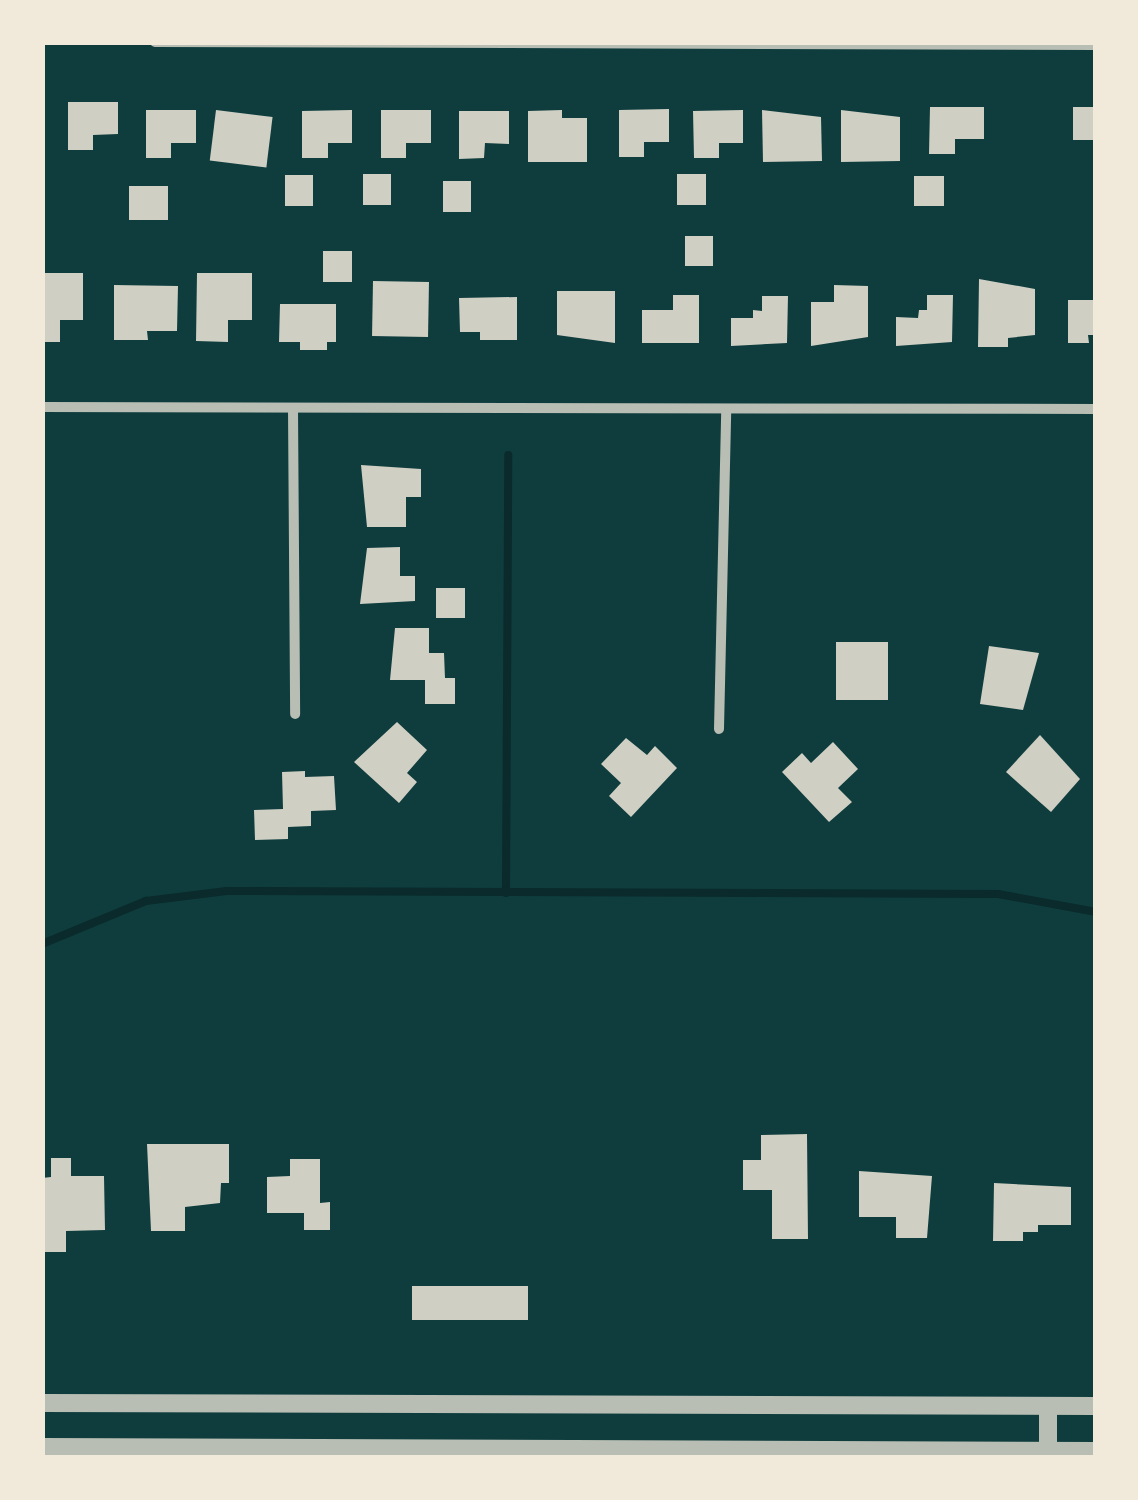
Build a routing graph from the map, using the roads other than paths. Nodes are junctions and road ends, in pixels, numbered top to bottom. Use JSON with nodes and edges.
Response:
{"nodes":[{"id":1,"x":155,"y":42,"type":"edge"},
{"id":2,"x":351,"y":44,"type":"edge"},
{"id":3,"x":1096,"y":45,"type":"edge"},
{"id":4,"x":42,"y":407,"type":"edge"},
{"id":5,"x":293,"y":408,"type":"junction"},
{"id":6,"x":726,"y":409,"type":"junction"},
{"id":7,"x":1096,"y":410,"type":"edge"},
{"id":8,"x":295,"y":714,"type":"dead end"},
{"id":9,"x":719,"y":729,"type":"dead end"},
{"id":10,"x":42,"y":1403,"type":"edge"},
{"id":11,"x":1048,"y":1406,"type":"junction"},
{"id":12,"x":1096,"y":1406,"type":"edge"},
{"id":13,"x":42,"y":1447,"type":"edge"},
{"id":14,"x":1048,"y":1451,"type":"junction"},
{"id":15,"x":1096,"y":1451,"type":"edge"}],
"edges":[{"from":1,"to":2,"type":"street"},
{"from":2,"to":3,"type":"street"},
{"from":4,"to":5,"type":"street"},
{"from":5,"to":6,"type":"street"},
{"from":5,"to":8,"type":"street"},
{"from":6,"to":7,"type":"street"},
{"from":6,"to":9,"type":"street"},
{"from":10,"to":11,"type":"street"},
{"from":11,"to":12,"type":"street"},
{"from":11,"to":14,"type":"street"},
{"from":13,"to":14,"type":"street"},
{"from":14,"to":15,"type":"street"}]}
